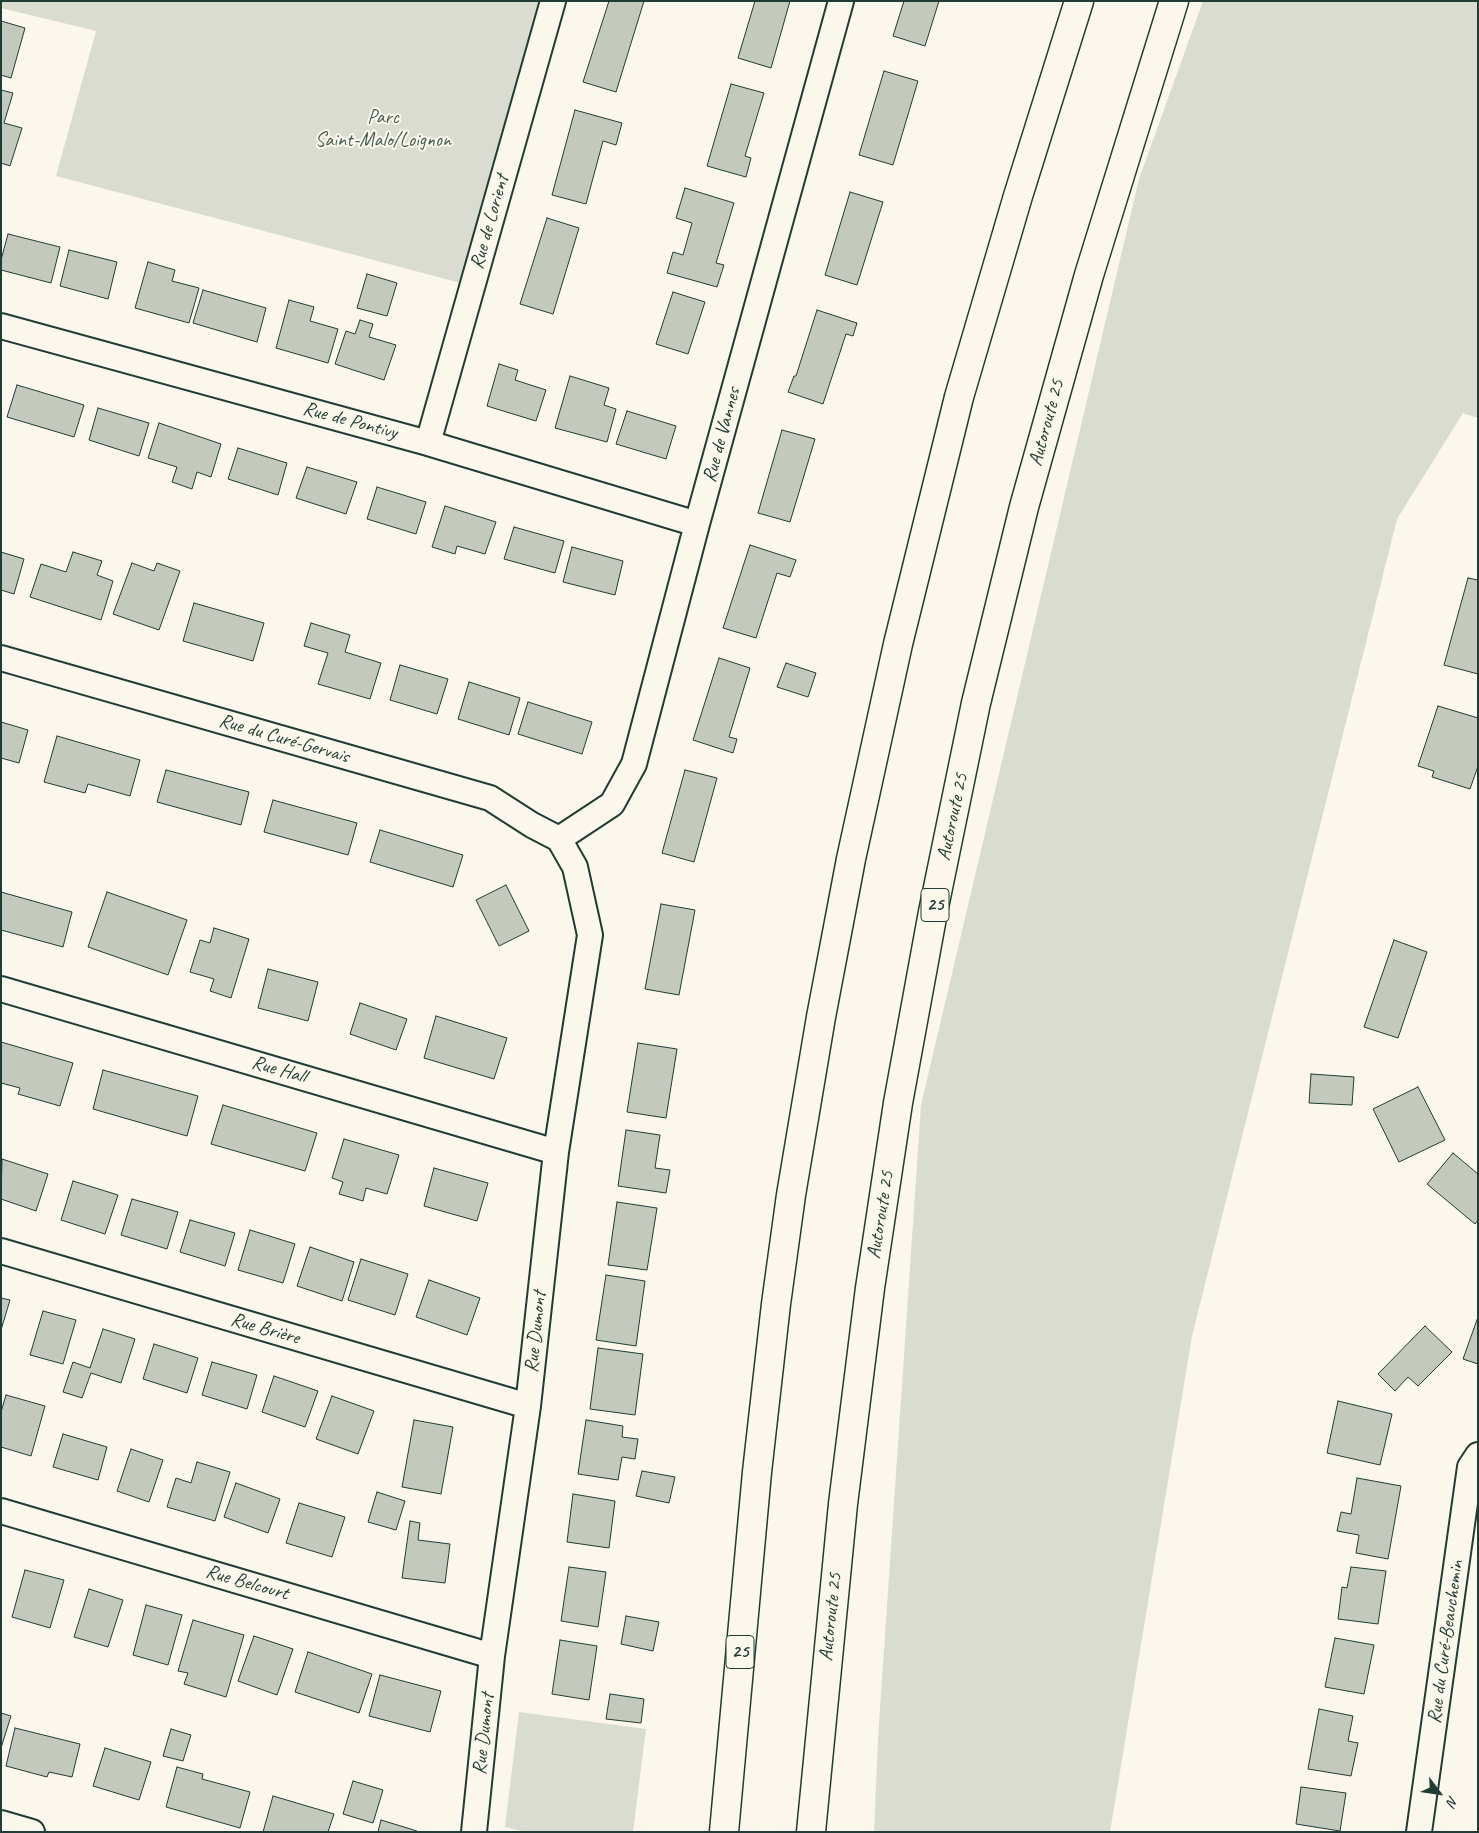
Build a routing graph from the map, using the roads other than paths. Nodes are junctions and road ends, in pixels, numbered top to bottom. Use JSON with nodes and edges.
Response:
{"nodes":[{"id":1,"x":842,"y":1,"type":"edge"},
{"id":2,"x":1080,"y":1,"type":"edge"},
{"id":3,"x":1174,"y":1,"type":"edge"},
{"id":4,"x":547,"y":3,"type":"edge"},
{"id":5,"x":1,"y":326,"type":"edge"},
{"id":6,"x":428,"y":443,"type":"junction"},
{"id":7,"x":697,"y":524,"type":"junction"},
{"id":8,"x":1,"y":658,"type":"edge"},
{"id":9,"x":559,"y":839,"type":"junction"},
{"id":10,"x":1,"y":989,"type":"edge"},
{"id":11,"x":556,"y":1152,"type":"junction"},
{"id":12,"x":1,"y":1251,"type":"edge"},
{"id":13,"x":528,"y":1406,"type":"junction"},
{"id":14,"x":1478,"y":1455,"type":"edge"},
{"id":15,"x":1,"y":1511,"type":"edge"},
{"id":16,"x":492,"y":1656,"type":"junction"},
{"id":17,"x":1,"y":1823,"type":"edge"},
{"id":18,"x":32,"y":1832,"type":"edge"},
{"id":19,"x":474,"y":1832,"type":"edge"},
{"id":20,"x":724,"y":1832,"type":"edge"},
{"id":21,"x":811,"y":1832,"type":"edge"},
{"id":22,"x":1419,"y":1832,"type":"edge"}],
"edges":[{"from":1,"to":7,"type":"street","name":"Rue de Vannes"},
{"from":2,"to":20,"type":"highway","number":"25"},
{"from":3,"to":21,"type":"highway","name":"Autoroute 25","number":"25"},
{"from":4,"to":6,"type":"street","name":"Rue de Lorient"},
{"from":5,"to":6,"type":"street","name":"Rue de Pontivy"},
{"from":6,"to":7,"type":"street","name":"Rue de Pontivy"},
{"from":7,"to":9,"type":"street","name":"Rue de Vannes"},
{"from":8,"to":9,"type":"street","name":"Rue du Curé-Gervais"},
{"from":9,"to":11,"type":"street","name":"Rue Dumont"},
{"from":10,"to":11,"type":"street","name":"Rue Hall"},
{"from":11,"to":13,"type":"street","name":"Rue Dumont"},
{"from":12,"to":13,"type":"street","name":"Rue Brière"},
{"from":13,"to":16,"type":"street","name":"Rue Dumont"},
{"from":14,"to":22,"type":"street","name":"Rue du Curé-Beauchemin"},
{"from":15,"to":16,"type":"street","name":"Rue Belcourt"},
{"from":16,"to":19,"type":"street","name":"Rue Dumont"},
{"from":17,"to":18,"type":"street"}]}
